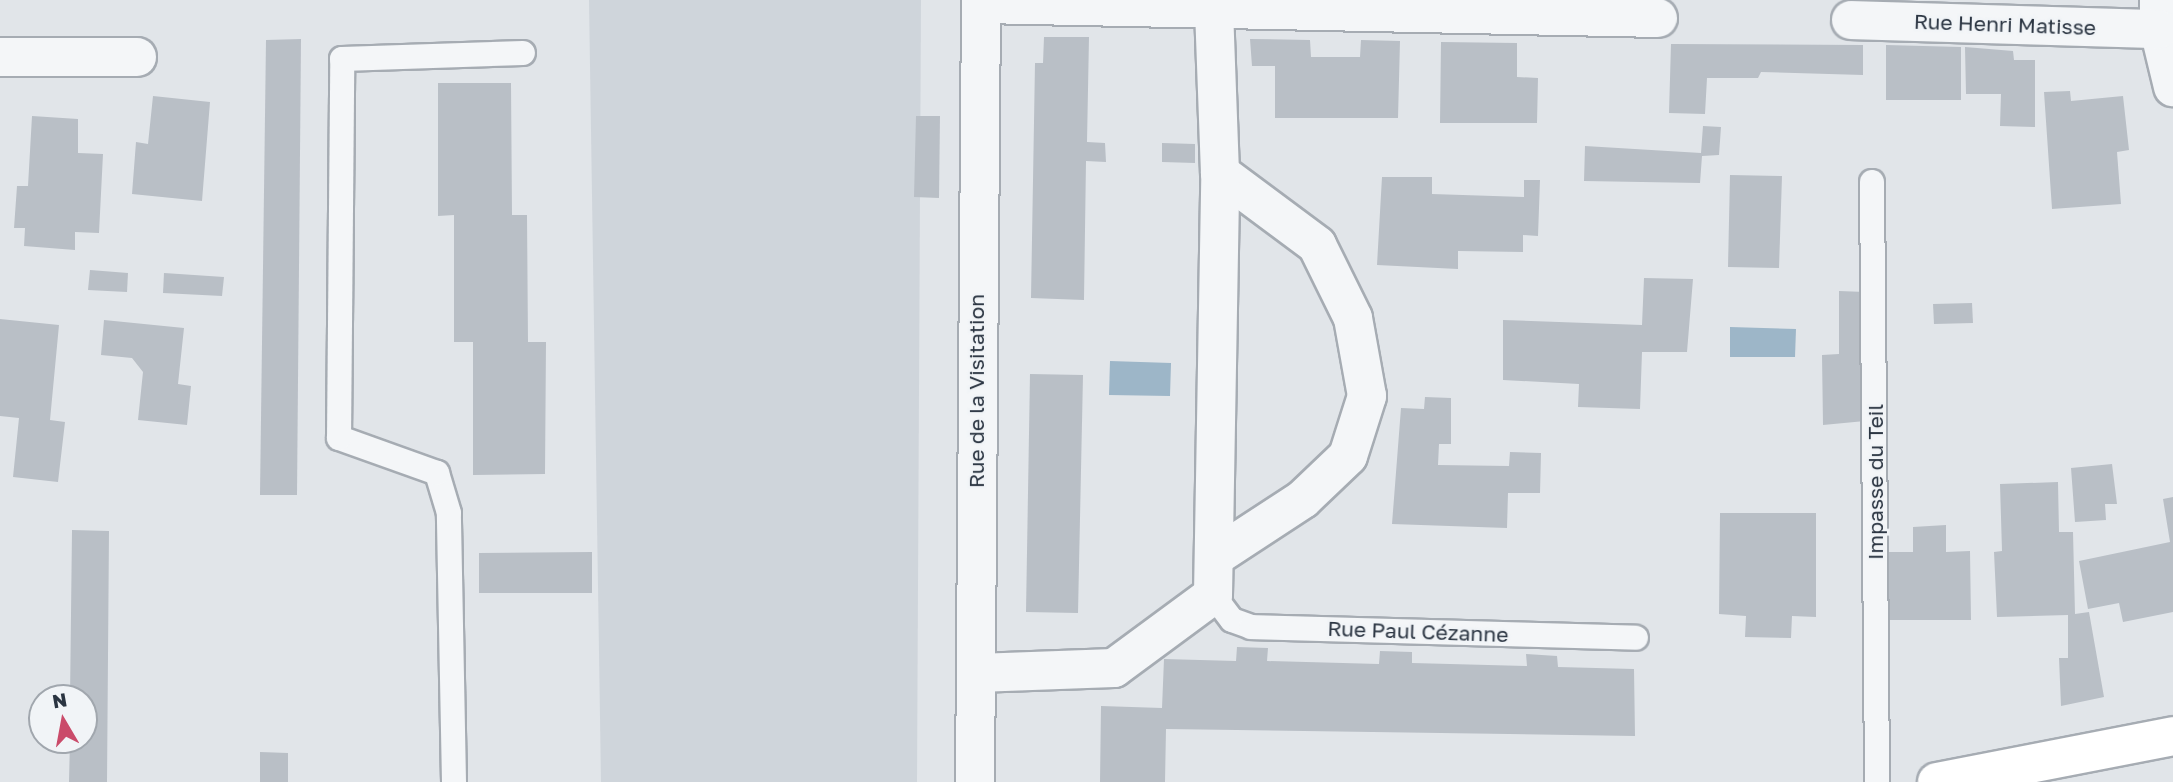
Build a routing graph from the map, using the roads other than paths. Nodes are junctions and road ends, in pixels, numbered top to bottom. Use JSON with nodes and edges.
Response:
{"nodes":[{"id":1,"x":981,"y":2,"type":"edge"},
{"id":2,"x":1214,"y":6,"type":"junction"},
{"id":3,"x":2159,"y":15,"type":"edge"},
{"id":4,"x":1658,"y":18,"type":"dead end"},
{"id":5,"x":1851,"y":20,"type":"dead end"},
{"id":6,"x":523,"y":53,"type":"dead end"},
{"id":7,"x":0,"y":57,"type":"edge"},
{"id":8,"x":137,"y":57,"type":"dead end"},
{"id":9,"x":2173,"y":87,"type":"edge"},
{"id":10,"x":1220,"y":173,"type":"junction"},
{"id":11,"x":1872,"y":182,"type":"dead end"},
{"id":12,"x":1216,"y":556,"type":"junction"},
{"id":13,"x":1213,"y":595,"type":"junction"},
{"id":14,"x":1636,"y":638,"type":"dead end"},
{"id":15,"x":977,"y":673,"type":"junction"},
{"id":16,"x":2173,"y":736,"type":"edge"},
{"id":17,"x":454,"y":782,"type":"edge"},
{"id":18,"x":975,"y":782,"type":"edge"},
{"id":19,"x":1877,"y":782,"type":"edge"},
{"id":20,"x":1937,"y":782,"type":"edge"}],
"edges":[{"from":1,"to":2,"type":"street"},
{"from":1,"to":15,"type":"street","name":"Rue de la Visitation"},
{"from":2,"to":4,"type":"street"},
{"from":2,"to":10,"type":"street"},
{"from":3,"to":5,"type":"street","name":"Rue Henri Matisse"},
{"from":3,"to":9,"type":"street"},
{"from":6,"to":17,"type":"lane"},
{"from":7,"to":8,"type":"street"},
{"from":10,"to":12,"type":"street"},
{"from":10,"to":12,"type":"street"},
{"from":11,"to":19,"type":"lane","name":"Impasse du Teil"},
{"from":12,"to":13,"type":"street"},
{"from":13,"to":14,"type":"lane","name":"Rue Paul Cézanne"},
{"from":13,"to":15,"type":"street"},
{"from":15,"to":18,"type":"street","name":"Rue de la Visitation"},
{"from":16,"to":20,"type":"main road"}]}
